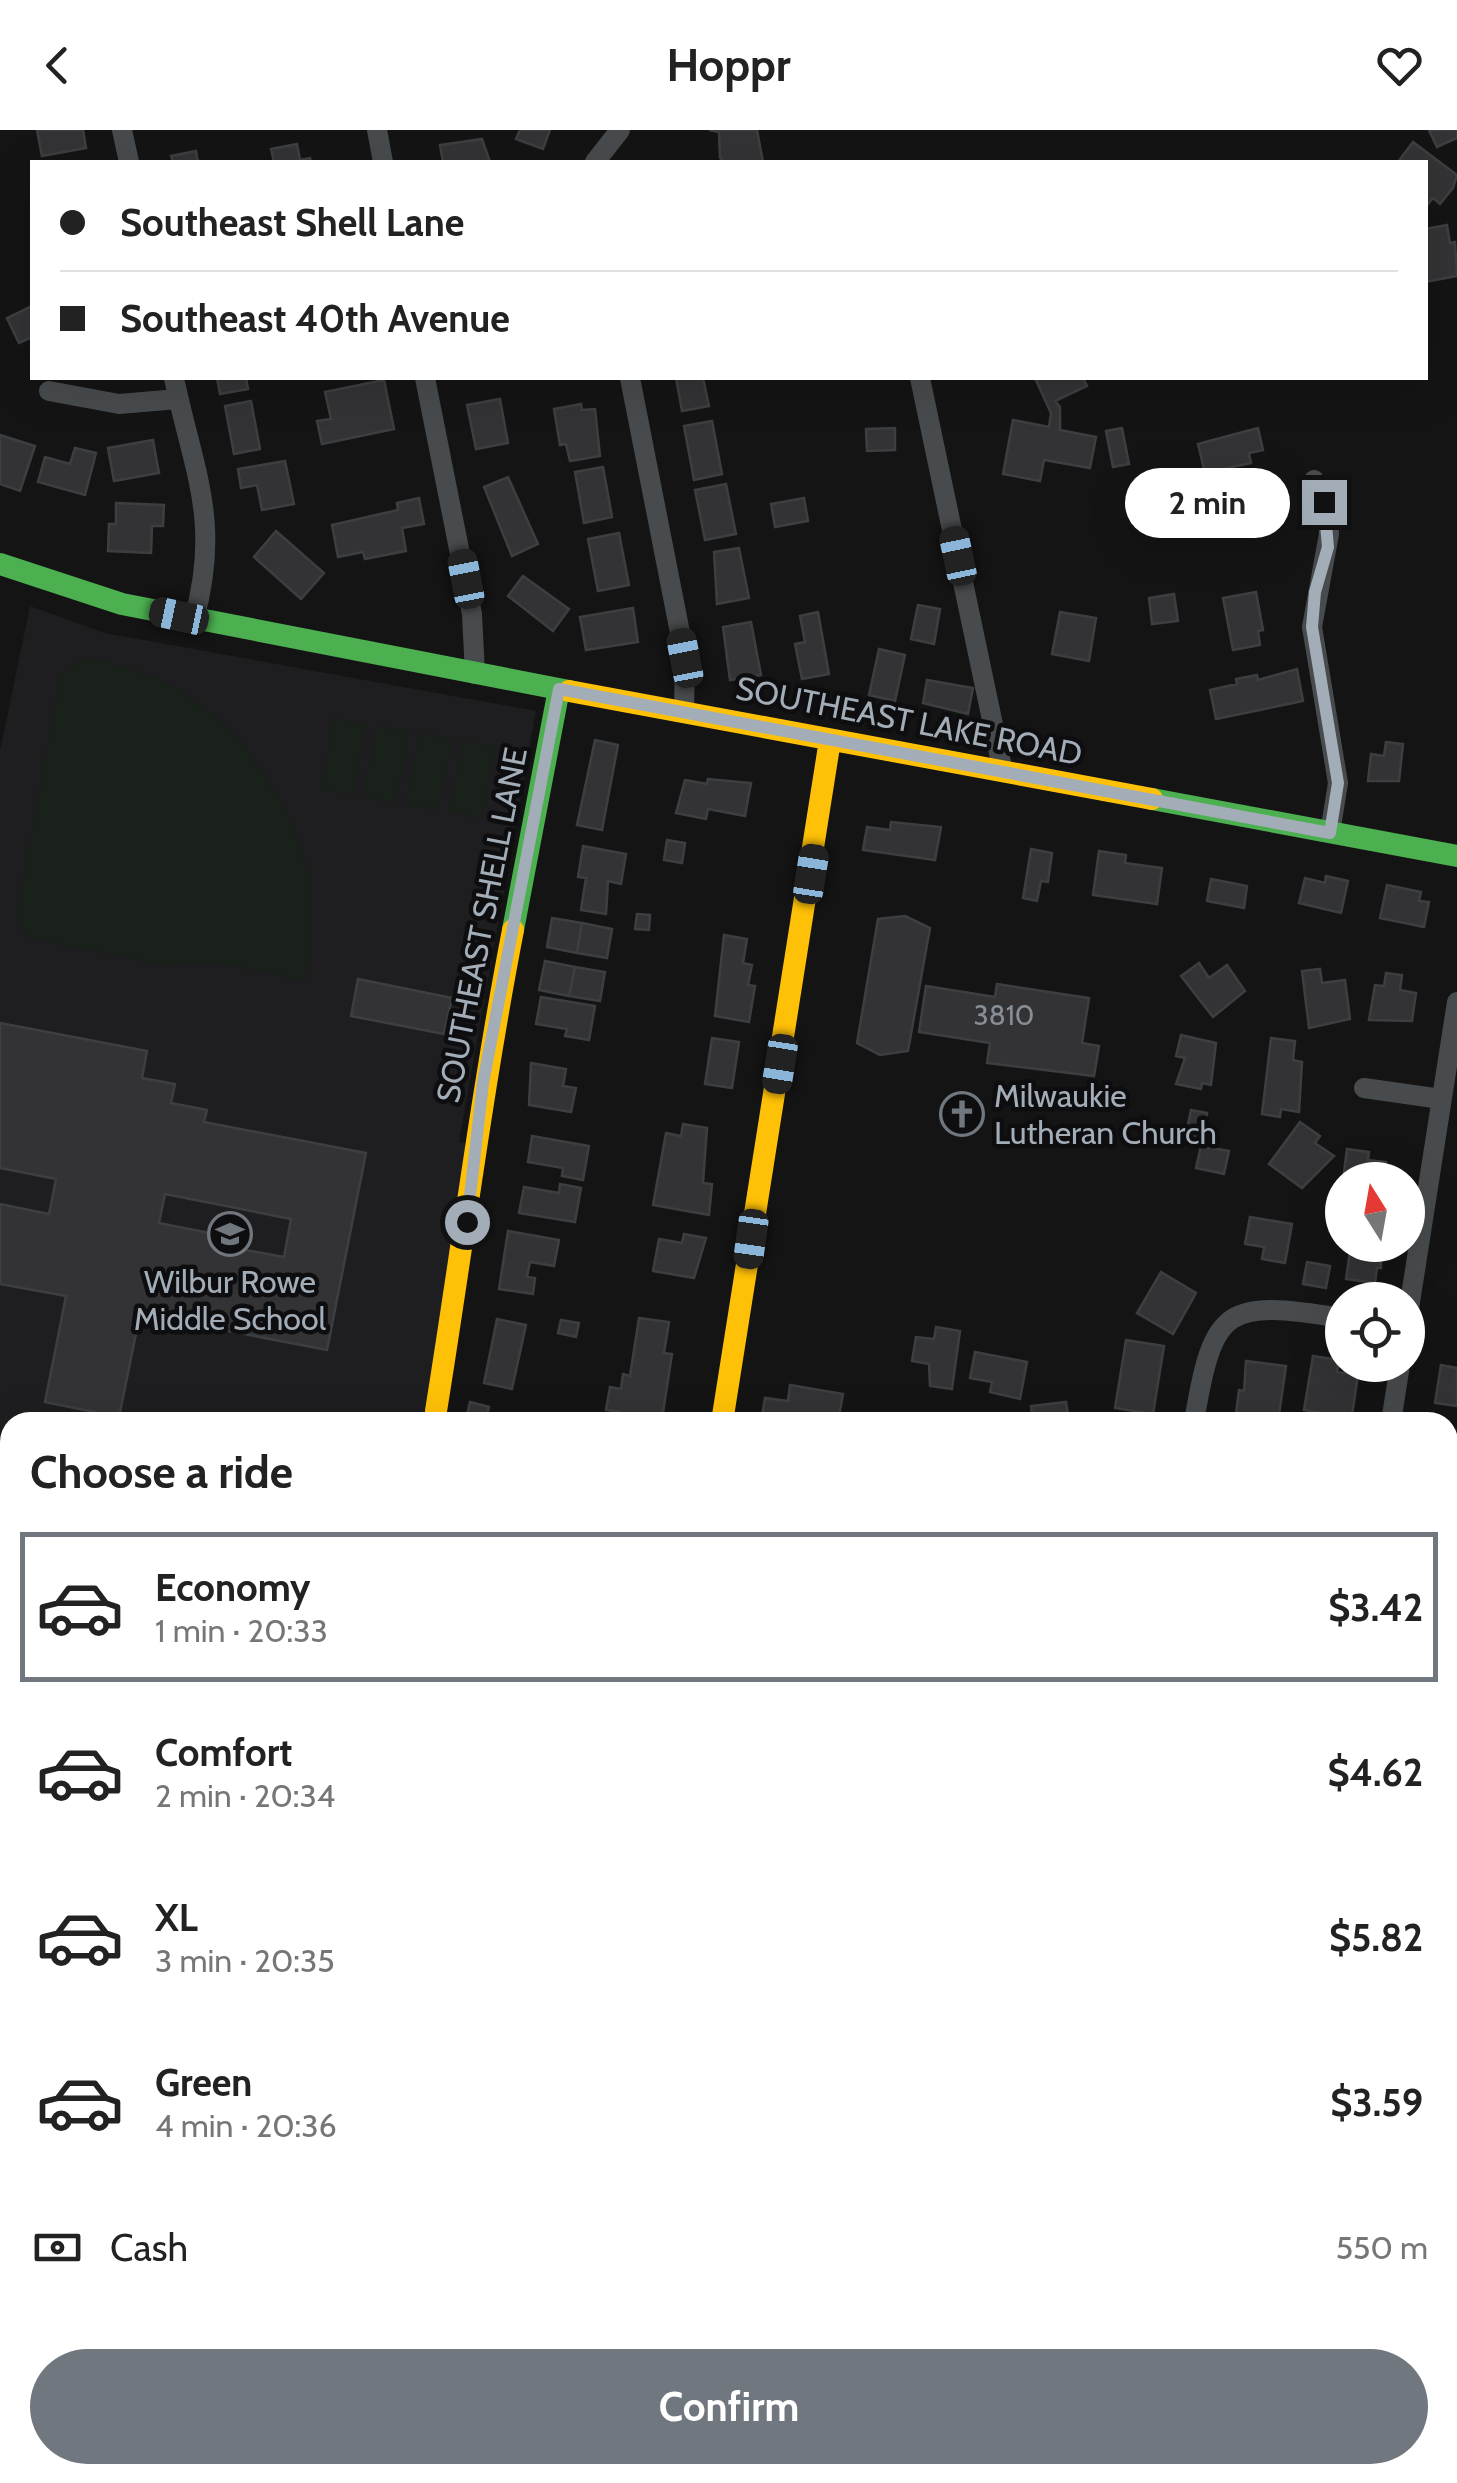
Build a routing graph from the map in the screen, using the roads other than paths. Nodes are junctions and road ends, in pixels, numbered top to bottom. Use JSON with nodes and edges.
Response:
{"nodes":[{"id":1,"x":122,"y":130,"type":"edge"},
{"id":2,"x":377,"y":130,"type":"edge"},
{"id":3,"x":620,"y":130,"type":"edge"},
{"id":4,"x":129,"y":160,"type":"edge"},
{"id":5,"x":383,"y":160,"type":"edge"},
{"id":6,"x":596,"y":160,"type":"edge"},
{"id":7,"x":425,"y":380,"type":"edge"},
{"id":8,"x":630,"y":380,"type":"edge"},
{"id":9,"x":920,"y":380,"type":"edge"},
{"id":10,"x":176,"y":388,"type":"edge"},
{"id":11,"x":49,"y":391,"type":"dead end"},
{"id":12,"x":1314,"y":480,"type":"dead end"},
{"id":13,"x":0,"y":564,"type":"edge"},
{"id":14,"x":194,"y":620,"type":"junction"},
{"id":15,"x":475,"y":674,"type":"junction"},
{"id":16,"x":559,"y":689,"type":"junction"},
{"id":17,"x":684,"y":712,"type":"junction"},
{"id":18,"x":830,"y":740,"type":"junction"},
{"id":19,"x":1003,"y":772,"type":"junction"},
{"id":20,"x":1330,"y":833,"type":"junction"},
{"id":21,"x":1457,"y":856,"type":"edge"},
{"id":22,"x":1457,"y":1002,"type":"edge"},
{"id":23,"x":1364,"y":1088,"type":"dead end"},
{"id":24,"x":1440,"y":1100,"type":"junction"},
{"id":25,"x":1413,"y":1282,"type":"edge"},
{"id":26,"x":1325,"y":1316,"type":"edge"},
{"id":27,"x":1397,"y":1382,"type":"edge"},
{"id":28,"x":436,"y":1410,"type":"dead end"},
{"id":29,"x":724,"y":1412,"type":"edge"},
{"id":30,"x":1196,"y":1412,"type":"edge"},
{"id":31,"x":1393,"y":1412,"type":"edge"}],
"edges":[{"from":1,"to":4,"type":"street"},
{"from":2,"to":5,"type":"street"},
{"from":3,"to":6,"type":"street"},
{"from":7,"to":15,"type":"street"},
{"from":8,"to":17,"type":"street"},
{"from":9,"to":19,"type":"street"},
{"from":10,"to":11,"type":"street"},
{"from":10,"to":14,"type":"street"},
{"from":12,"to":20,"type":"street"},
{"from":13,"to":14,"type":"main road","name":"SOUTHEAST LAKE ROAD"},
{"from":14,"to":15,"type":"main road","name":"SOUTHEAST LAKE ROAD"},
{"from":15,"to":16,"type":"main road","name":"SOUTHEAST LAKE ROAD"},
{"from":16,"to":17,"type":"main road","name":"SOUTHEAST LAKE ROAD"},
{"from":16,"to":28,"type":"main road","name":"SOUTHEAST SHELL LANE"},
{"from":17,"to":18,"type":"main road","name":"SOUTHEAST LAKE ROAD"},
{"from":18,"to":19,"type":"main road","name":"SOUTHEAST LAKE ROAD"},
{"from":18,"to":29,"type":"main road"},
{"from":19,"to":20,"type":"main road","name":"SOUTHEAST LAKE ROAD"},
{"from":20,"to":21,"type":"main road","name":"SOUTHEAST LAKE ROAD"},
{"from":22,"to":24,"type":"street"},
{"from":23,"to":24,"type":"street"},
{"from":24,"to":25,"type":"street"},
{"from":26,"to":30,"type":"street"},
{"from":27,"to":31,"type":"street"}]}
